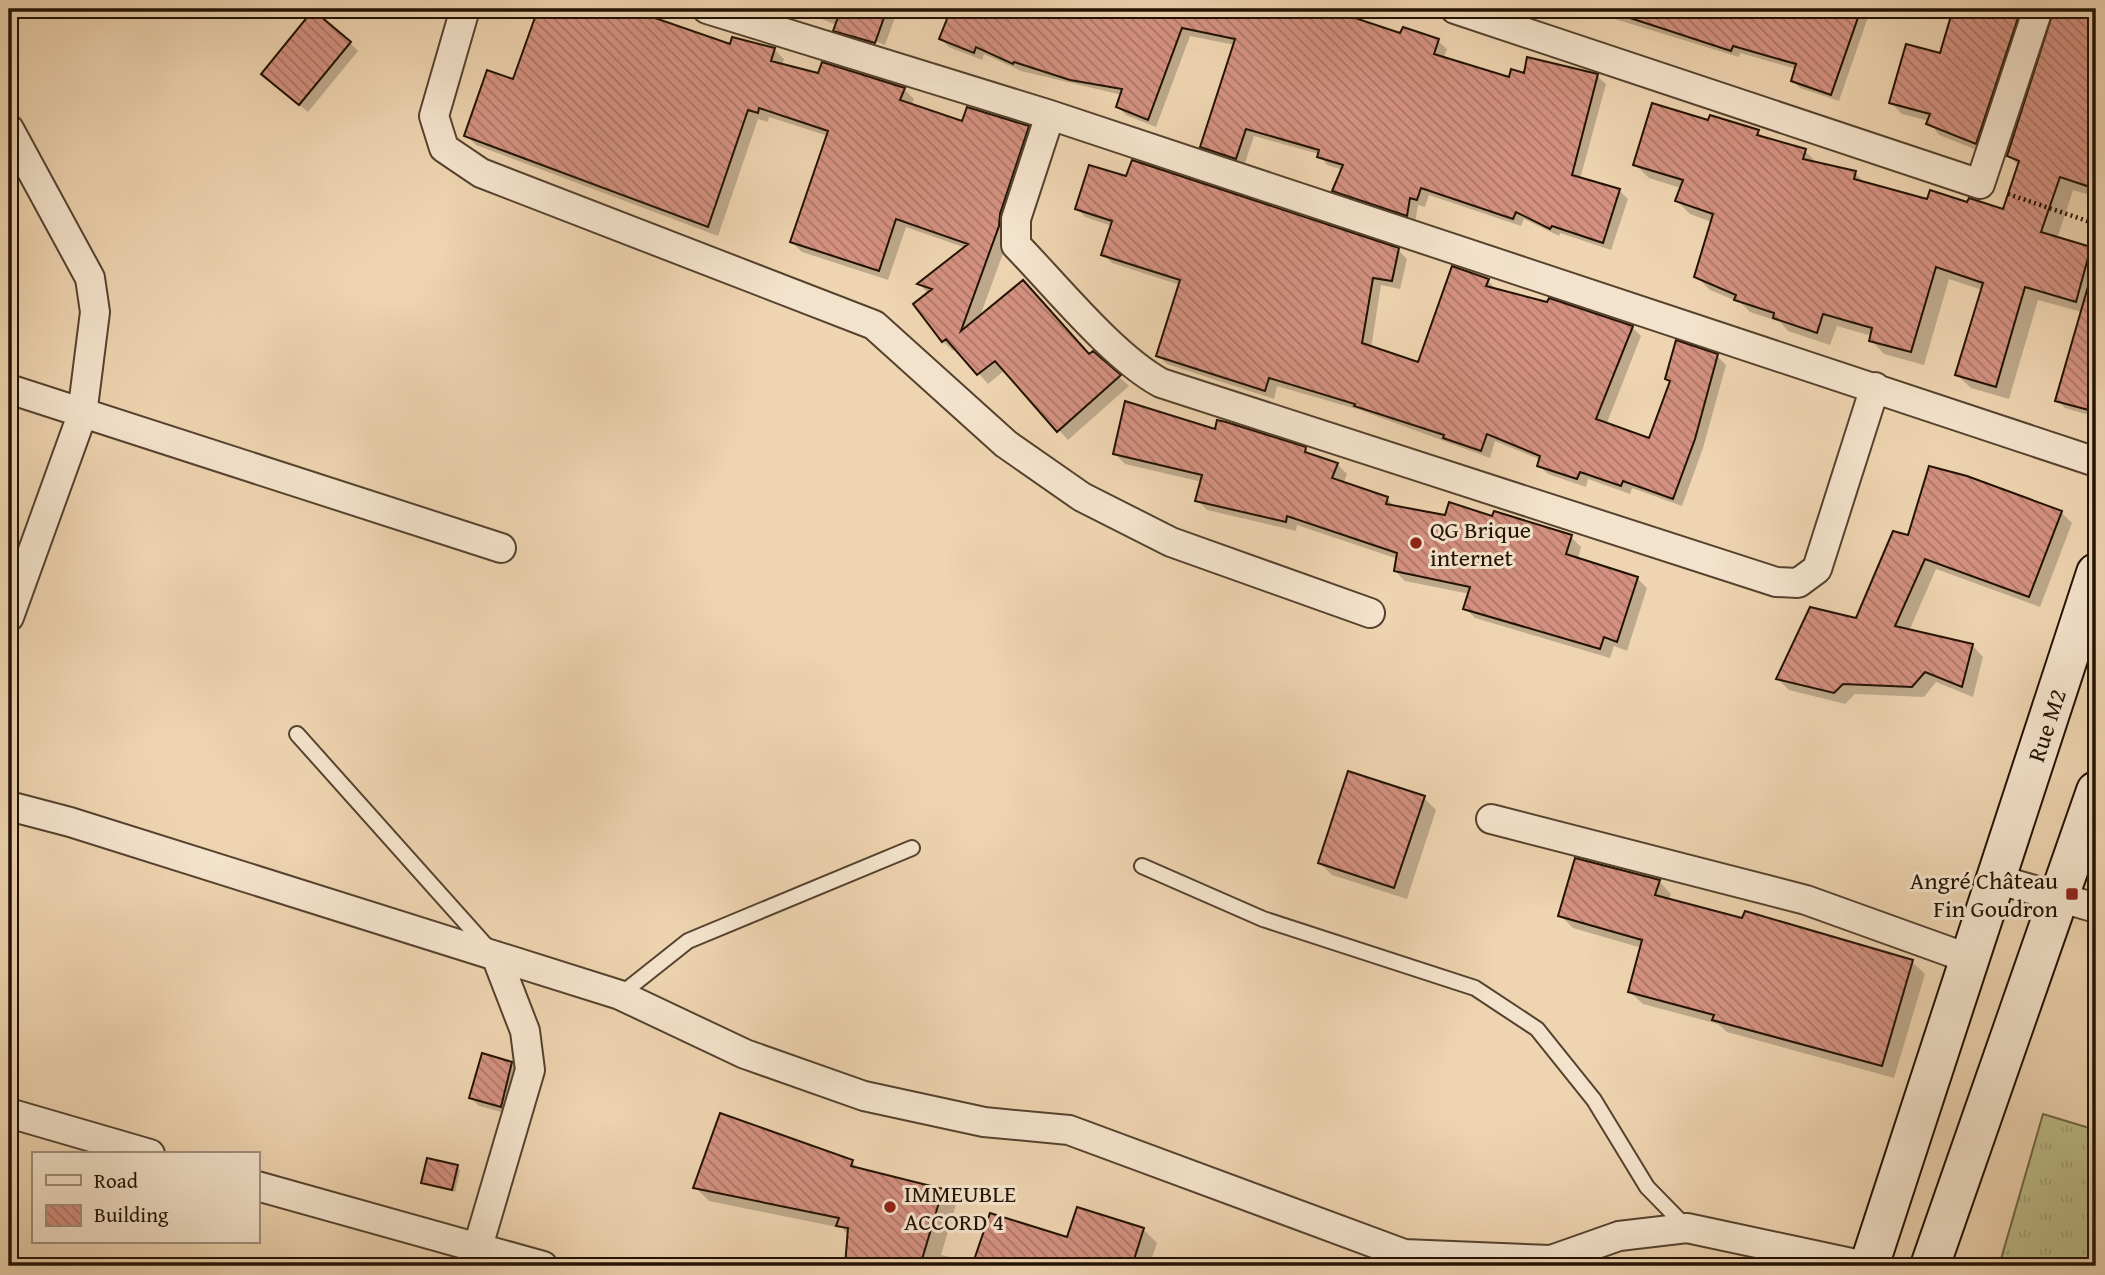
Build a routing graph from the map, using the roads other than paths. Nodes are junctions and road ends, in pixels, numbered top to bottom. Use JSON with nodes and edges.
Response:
{"nodes":[{"id":1,"x":466,"y":9,"type":"edge"},
{"id":2,"x":707,"y":9,"type":"edge"},
{"id":3,"x":1455,"y":9,"type":"edge"},
{"id":4,"x":2038,"y":9,"type":"edge"},
{"id":5,"x":1049,"y":115,"type":"junction"},
{"id":6,"x":9,"y":129,"type":"edge"},
{"id":7,"x":1875,"y":387,"type":"junction"},
{"id":8,"x":9,"y":389,"type":"edge"},
{"id":9,"x":82,"y":415,"type":"junction"},
{"id":10,"x":2096,"y":462,"type":"edge"},
{"id":11,"x":501,"y":548,"type":"dead end"},
{"id":12,"x":2096,"y":573,"type":"edge"},
{"id":13,"x":1370,"y":613,"type":"dead end"},
{"id":14,"x":9,"y":617,"type":"edge"},
{"id":15,"x":297,"y":734,"type":"dead end"},
{"id":16,"x":2096,"y":791,"type":"edge"},
{"id":17,"x":9,"y":806,"type":"edge"},
{"id":18,"x":1491,"y":819,"type":"dead end"},
{"id":19,"x":912,"y":848,"type":"dead end"},
{"id":20,"x":1142,"y":866,"type":"dead end"},
{"id":21,"x":1996,"y":879,"type":"junction"},
{"id":22,"x":2060,"y":897,"type":"junction"},
{"id":23,"x":2096,"y":908,"type":"edge"},
{"id":24,"x":496,"y":956,"type":"junction"},
{"id":25,"x":1970,"y":959,"type":"junction"},
{"id":26,"x":620,"y":995,"type":"junction"},
{"id":27,"x":9,"y":1113,"type":"edge"},
{"id":28,"x":143,"y":1152,"type":"edge"},
{"id":29,"x":259,"y":1187,"type":"edge"},
{"id":30,"x":1687,"y":1228,"type":"junction"},
{"id":31,"x":477,"y":1250,"type":"junction"},
{"id":32,"x":543,"y":1266,"type":"edge"},
{"id":33,"x":1867,"y":1266,"type":"edge"},
{"id":34,"x":1930,"y":1266,"type":"edge"}],
"edges":[{"from":1,"to":13,"type":"street"},
{"from":2,"to":5,"type":"street"},
{"from":3,"to":4,"type":"street"},
{"from":5,"to":7,"type":"street"},
{"from":5,"to":7,"type":"street"},
{"from":6,"to":9,"type":"street"},
{"from":7,"to":10,"type":"street"},
{"from":8,"to":9,"type":"street"},
{"from":9,"to":11,"type":"street"},
{"from":9,"to":14,"type":"street"},
{"from":12,"to":21,"type":"main road","name":"Rue M2"},
{"from":15,"to":24,"type":"lane"},
{"from":16,"to":22,"type":"main road"},
{"from":17,"to":24,"type":"street"},
{"from":18,"to":25,"type":"street"},
{"from":19,"to":26,"type":"lane"},
{"from":20,"to":30,"type":"lane"},
{"from":21,"to":22,"type":"street"},
{"from":21,"to":25,"type":"main road","name":"Rue M2"},
{"from":22,"to":23,"type":"street"},
{"from":22,"to":34,"type":"main road"},
{"from":24,"to":26,"type":"street"},
{"from":24,"to":31,"type":"street"},
{"from":25,"to":33,"type":"main road","name":"Rue M2"},
{"from":26,"to":30,"type":"street"},
{"from":27,"to":28,"type":"street"},
{"from":29,"to":31,"type":"street"},
{"from":30,"to":33,"type":"street"},
{"from":31,"to":32,"type":"street"}]}
